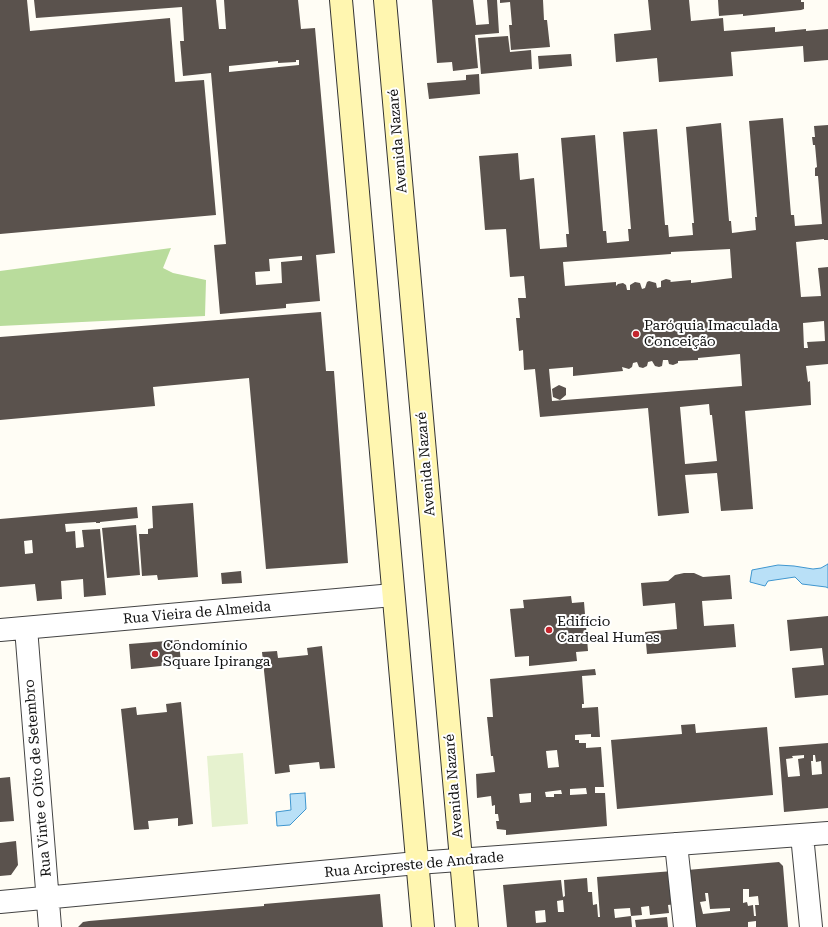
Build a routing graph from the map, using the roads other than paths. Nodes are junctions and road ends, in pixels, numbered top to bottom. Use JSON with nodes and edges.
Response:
{"nodes":[{"id":1,"x":341,"y":0,"type":"edge"},
{"id":2,"x":385,"y":0,"type":"edge"},
{"id":3,"x":393,"y":595,"type":"junction"},
{"id":4,"x":26,"y":628,"type":"junction"},
{"id":5,"x":0,"y":630,"type":"edge"},
{"id":6,"x":828,"y":833,"type":"edge"},
{"id":7,"x":802,"y":835,"type":"junction"},
{"id":8,"x":676,"y":844,"type":"junction"},
{"id":9,"x":461,"y":860,"type":"junction"},
{"id":10,"x":417,"y":864,"type":"junction"},
{"id":11,"x":47,"y":898,"type":"junction"},
{"id":12,"x":0,"y":902,"type":"edge"},
{"id":13,"x":50,"y":927,"type":"edge"},
{"id":14,"x":423,"y":927,"type":"edge"},
{"id":15,"x":467,"y":927,"type":"edge"},
{"id":16,"x":685,"y":927,"type":"edge"},
{"id":17,"x":811,"y":927,"type":"edge"}],
"edges":[{"from":1,"to":3,"type":"main road"},
{"from":2,"to":9,"type":"main road","name":"Avenida Nazaré"},
{"from":3,"to":4,"type":"street","name":"Rua Vieira de Almeida"},
{"from":3,"to":10,"type":"main road"},
{"from":4,"to":5,"type":"street","name":"Rua Vieira de Almeida"},
{"from":4,"to":11,"type":"street","name":"Rua Vinte e Oito de Setembro"},
{"from":6,"to":7,"type":"street","name":"Rua Arcipreste de Andrade"},
{"from":7,"to":8,"type":"street","name":"Rua Arcipreste de Andrade"},
{"from":7,"to":17,"type":"street"},
{"from":8,"to":9,"type":"street","name":"Rua Arcipreste de Andrade"},
{"from":8,"to":16,"type":"street"},
{"from":9,"to":10,"type":"street","name":"Rua Arcipreste de Andrade"},
{"from":9,"to":15,"type":"main road","name":"Avenida Nazaré"},
{"from":10,"to":11,"type":"street","name":"Rua Arcipreste de Andrade"},
{"from":10,"to":14,"type":"main road"},
{"from":11,"to":12,"type":"street","name":"Rua Arcipreste de Andrade"},
{"from":11,"to":13,"type":"street","name":"Rua Vinte e Oito de Setembro"}]}
